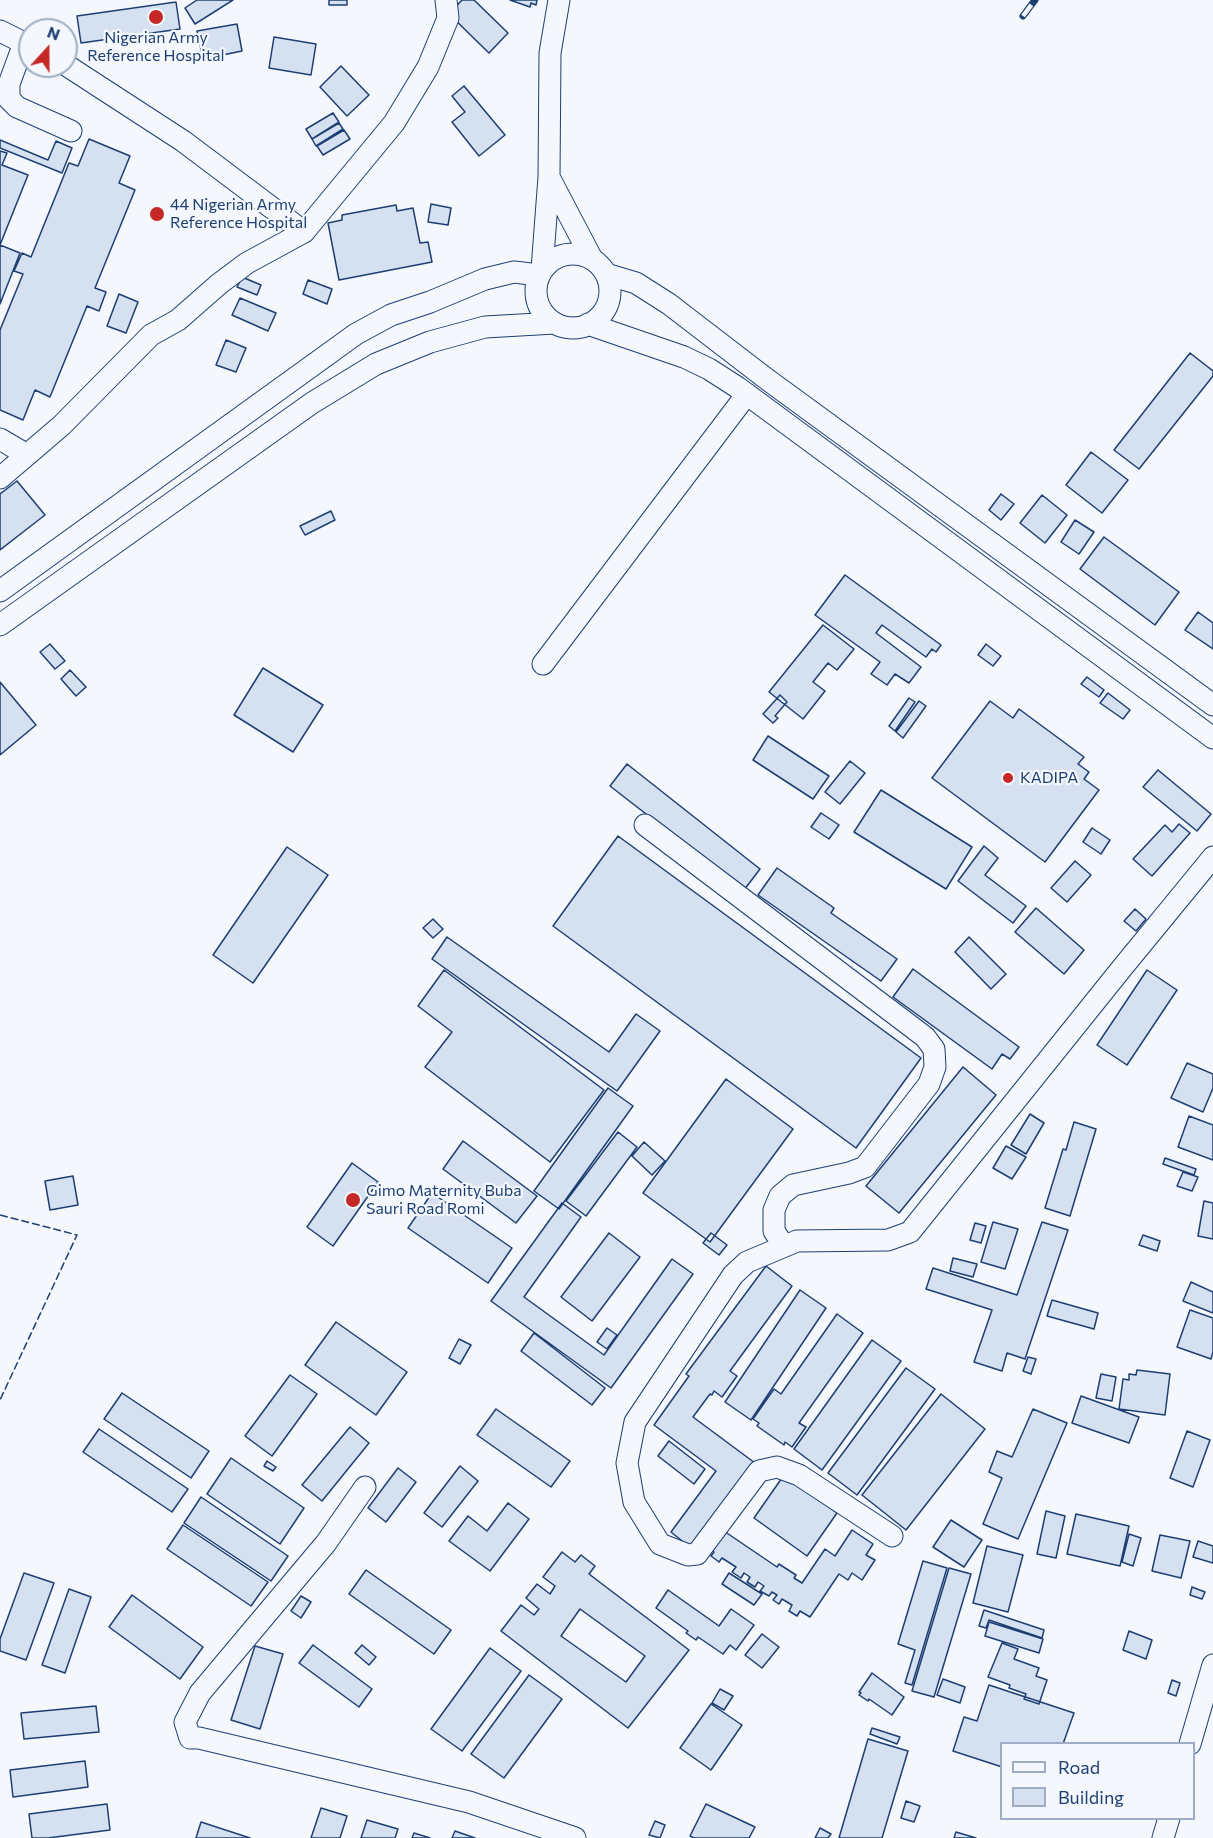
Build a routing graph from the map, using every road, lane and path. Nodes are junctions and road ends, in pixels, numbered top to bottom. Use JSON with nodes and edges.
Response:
{"nodes":[{"id":1,"x":446,"y":0,"type":"edge"},
{"id":2,"x":559,"y":0,"type":"edge"},
{"id":3,"x":0,"y":31,"type":"edge"},
{"id":4,"x":18,"y":40,"type":"edge"},
{"id":5,"x":18,"y":64,"type":"edge"},
{"id":6,"x":78,"y":73,"type":"edge"},
{"id":7,"x":71,"y":132,"type":"dead end"},
{"id":8,"x":549,"y":177,"type":"junction"},
{"id":9,"x":304,"y":232,"type":"junction"},
{"id":10,"x":599,"y":266,"type":"junction"},
{"id":11,"x":541,"y":272,"type":"junction"},
{"id":12,"x":555,"y":323,"type":"junction"},
{"id":13,"x":588,"y":324,"type":"junction"},
{"id":14,"x":747,"y":394,"type":"junction"},
{"id":15,"x":0,"y":439,"type":"edge"},
{"id":16,"x":27,"y":455,"type":"junction"},
{"id":17,"x":0,"y":478,"type":"edge"},
{"id":18,"x":0,"y":591,"type":"edge"},
{"id":19,"x":0,"y":625,"type":"edge"},
{"id":20,"x":543,"y":664,"type":"dead end"},
{"id":21,"x":1213,"y":705,"type":"edge"},
{"id":22,"x":1213,"y":738,"type":"edge"},
{"id":23,"x":645,"y":825,"type":"dead end"},
{"id":24,"x":1213,"y":857,"type":"edge"},
{"id":25,"x":784,"y":1246,"type":"junction"},
{"id":26,"x":366,"y":1487,"type":"dead end"},
{"id":27,"x":892,"y":1536,"type":"dead end"},
{"id":28,"x":1213,"y":1665,"type":"edge"},
{"id":29,"x":1190,"y":1742,"type":"edge"},
{"id":30,"x":1168,"y":1820,"type":"edge"},
{"id":31,"x":575,"y":1838,"type":"edge"},
{"id":32,"x":1163,"y":1838,"type":"edge"}],
"edges":[{"from":1,"to":9,"type":"street"},
{"from":2,"to":8,"type":"street"},
{"from":3,"to":4,"type":"street"},
{"from":5,"to":7,"type":"street"},
{"from":6,"to":9,"type":"street"},
{"from":8,"to":10,"type":"street"},
{"from":8,"to":11,"type":"street"},
{"from":9,"to":16,"type":"street"},
{"from":10,"to":11,"type":"street"},
{"from":10,"to":13,"type":"street"},
{"from":10,"to":21,"type":"street"},
{"from":11,"to":12,"type":"street"},
{"from":11,"to":18,"type":"street"},
{"from":12,"to":13,"type":"street"},
{"from":12,"to":19,"type":"street"},
{"from":13,"to":14,"type":"street"},
{"from":14,"to":20,"type":"street"},
{"from":14,"to":22,"type":"street"},
{"from":15,"to":16,"type":"street"},
{"from":16,"to":17,"type":"street"},
{"from":23,"to":25,"type":"street"},
{"from":24,"to":25,"type":"street"},
{"from":25,"to":27,"type":"street"},
{"from":26,"to":31,"type":"street"},
{"from":28,"to":29,"type":"street"},
{"from":30,"to":32,"type":"street"}]}
